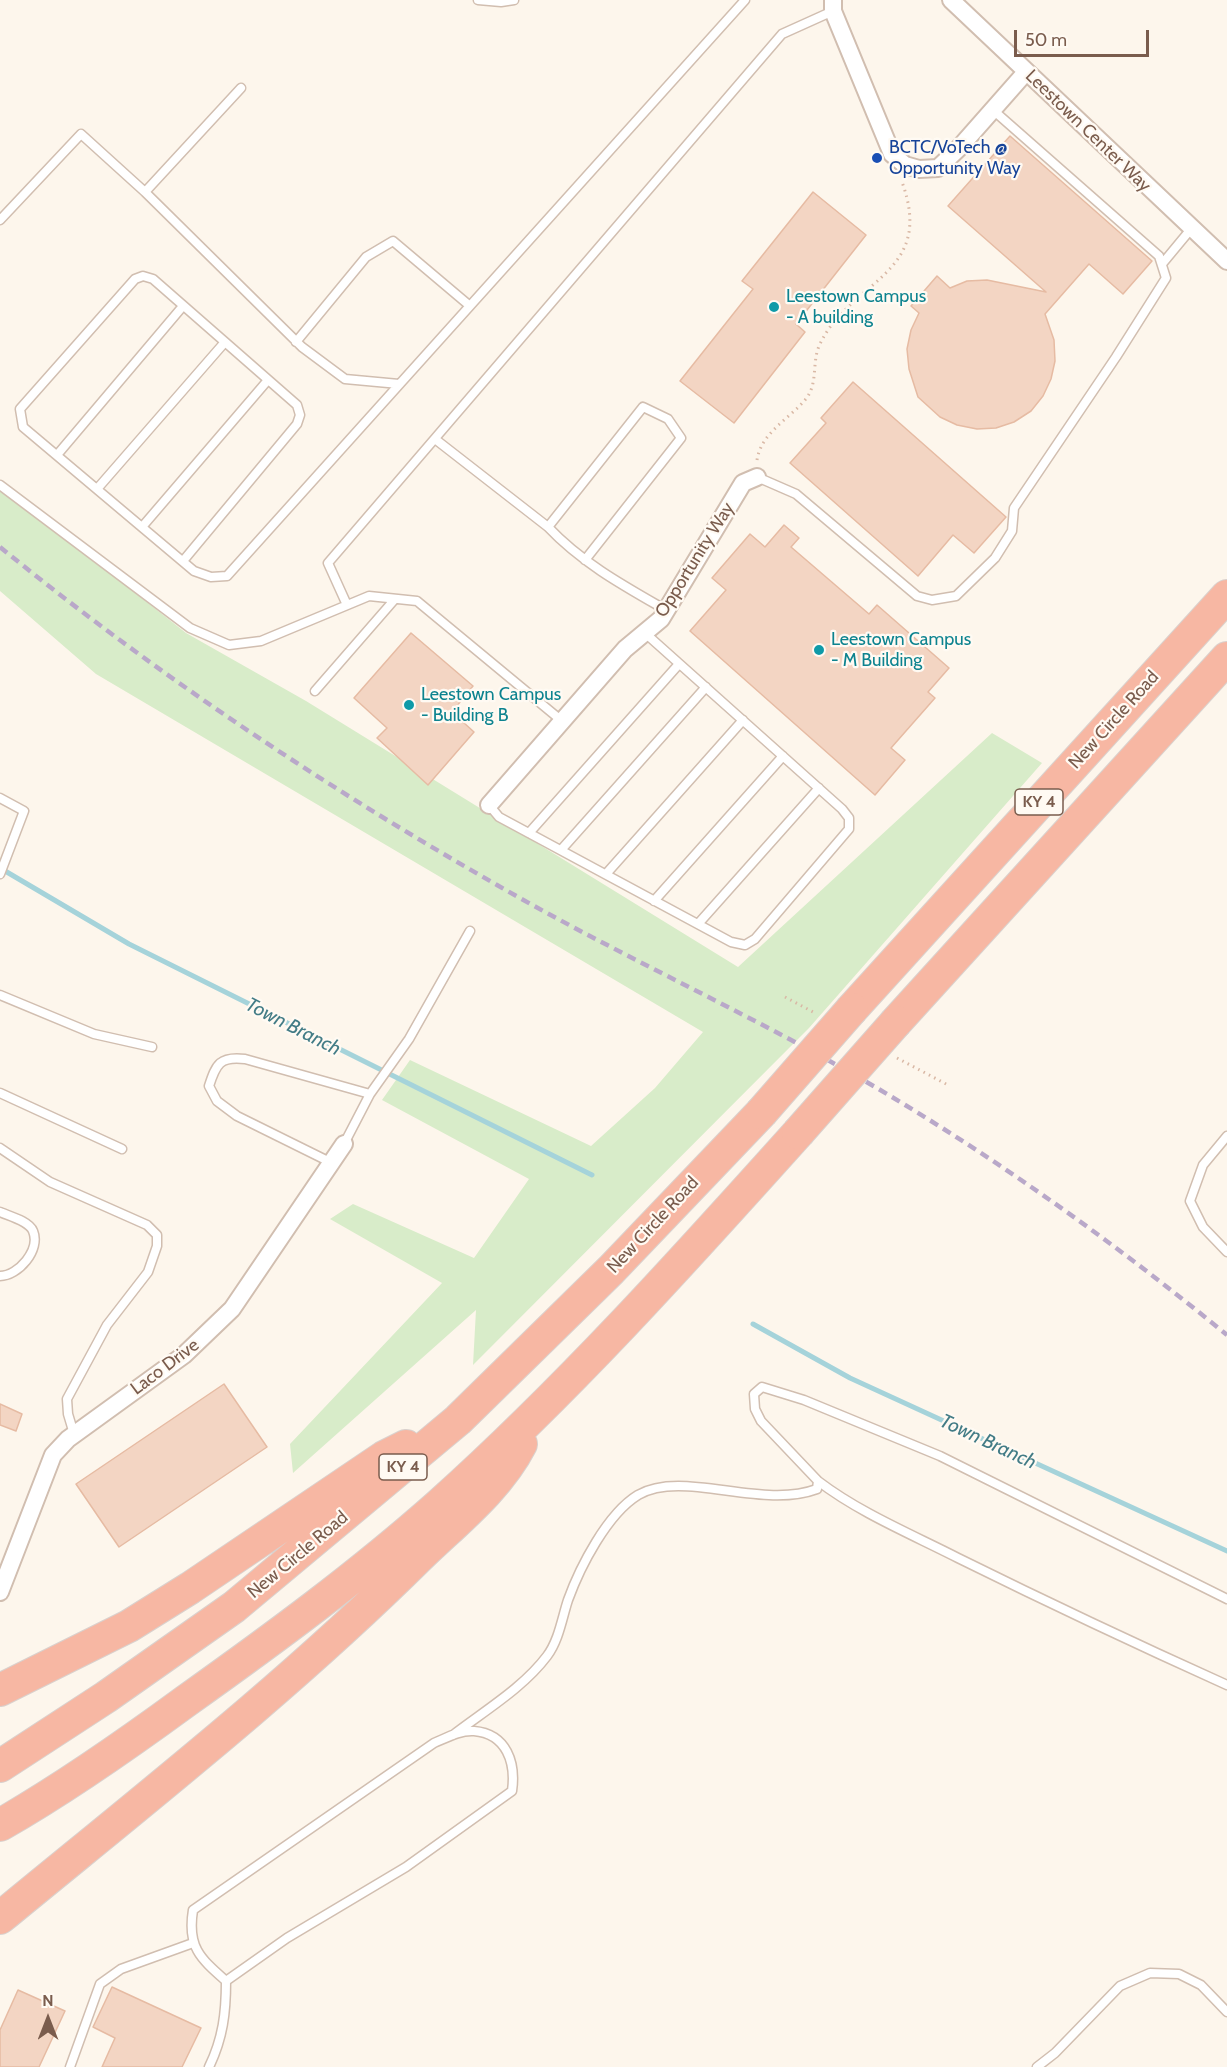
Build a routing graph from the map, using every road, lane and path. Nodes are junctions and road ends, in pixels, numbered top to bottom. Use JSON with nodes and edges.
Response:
{"nodes":[{"id":1,"x":478,"y":0,"type":"edge"},
{"id":2,"x":514,"y":0,"type":"edge"},
{"id":3,"x":745,"y":0,"type":"edge"},
{"id":4,"x":951,"y":0,"type":"edge"},
{"id":5,"x":833,"y":5,"type":"edge"},
{"id":6,"x":1026,"y":72,"type":"junction"},
{"id":7,"x":241,"y":88,"type":"dead end"},
{"id":8,"x":993,"y":110,"type":"junction"},
{"id":9,"x":892,"y":154,"type":"junction"},
{"id":10,"x":145,"y":192,"type":"junction"},
{"id":11,"x":0,"y":220,"type":"edge"},
{"id":12,"x":1191,"y":229,"type":"junction"},
{"id":13,"x":1227,"y":261,"type":"edge"},
{"id":14,"x":1162,"y":264,"type":"junction"},
{"id":15,"x":183,"y":306,"type":"junction"},
{"id":16,"x":470,"y":306,"type":"junction"},
{"id":17,"x":225,"y":342,"type":"junction"},
{"id":18,"x":296,"y":342,"type":"junction"},
{"id":19,"x":268,"y":380,"type":"junction"},
{"id":20,"x":399,"y":384,"type":"junction"},
{"id":21,"x":435,"y":439,"type":"junction"},
{"id":22,"x":57,"y":455,"type":"junction"},
{"id":23,"x":757,"y":477,"type":"junction"},
{"id":24,"x":0,"y":485,"type":"edge"},
{"id":25,"x":97,"y":489,"type":"junction"},
{"id":26,"x":142,"y":527,"type":"junction"},
{"id":27,"x":548,"y":527,"type":"junction"},
{"id":28,"x":585,"y":560,"type":"junction"},
{"id":29,"x":183,"y":561,"type":"junction"},
{"id":30,"x":1227,"y":596,"type":"edge"},
{"id":31,"x":395,"y":598,"type":"junction"},
{"id":32,"x":347,"y":605,"type":"junction"},
{"id":33,"x":666,"y":610,"type":"junction"},
{"id":34,"x":645,"y":633,"type":"junction"},
{"id":35,"x":1227,"y":658,"type":"edge"},
{"id":36,"x":679,"y":664,"type":"junction"},
{"id":37,"x":706,"y":687,"type":"junction"},
{"id":38,"x":315,"y":691,"type":"dead end"},
{"id":39,"x":743,"y":720,"type":"junction"},
{"id":40,"x":562,"y":721,"type":"junction"},
{"id":41,"x":783,"y":756,"type":"junction"},
{"id":42,"x":819,"y":788,"type":"junction"},
{"id":43,"x":0,"y":798,"type":"edge"},
{"id":44,"x":489,"y":805,"type":"joint"},
{"id":45,"x":529,"y":833,"type":"junction"},
{"id":46,"x":561,"y":850,"type":"junction"},
{"id":47,"x":0,"y":874,"type":"edge"},
{"id":48,"x":606,"y":874,"type":"junction"},
{"id":49,"x":654,"y":901,"type":"junction"},
{"id":50,"x":698,"y":924,"type":"junction"},
{"id":51,"x":470,"y":931,"type":"dead end"},
{"id":52,"x":0,"y":995,"type":"edge"},
{"id":53,"x":152,"y":1047,"type":"dead end"},
{"id":54,"x":0,"y":1094,"type":"edge"},
{"id":55,"x":370,"y":1094,"type":"junction"},
{"id":56,"x":1227,"y":1136,"type":"edge"},
{"id":57,"x":344,"y":1144,"type":"joint"},
{"id":58,"x":0,"y":1148,"type":"edge"},
{"id":59,"x":122,"y":1149,"type":"dead end"},
{"id":60,"x":332,"y":1163,"type":"junction"},
{"id":61,"x":0,"y":1212,"type":"edge"},
{"id":62,"x":1227,"y":1252,"type":"edge"},
{"id":63,"x":0,"y":1276,"type":"edge"},
{"id":64,"x":538,"y":1411,"type":"junction"},
{"id":65,"x":458,"y":1420,"type":"junction"},
{"id":66,"x":74,"y":1434,"type":"junction"},
{"id":67,"x":818,"y":1481,"type":"junction"},
{"id":68,"x":0,"y":1592,"type":"edge"},
{"id":69,"x":1227,"y":1599,"type":"edge"},
{"id":70,"x":1227,"y":1684,"type":"edge"},
{"id":71,"x":0,"y":1690,"type":"edge"},
{"id":72,"x":453,"y":1735,"type":"junction"},
{"id":73,"x":0,"y":1766,"type":"edge"},
{"id":74,"x":0,"y":1825,"type":"edge"},
{"id":75,"x":0,"y":1918,"type":"edge"},
{"id":76,"x":193,"y":1943,"type":"junction"},
{"id":77,"x":226,"y":1982,"type":"junction"},
{"id":78,"x":1227,"y":2012,"type":"edge"},
{"id":79,"x":70,"y":2067,"type":"edge"},
{"id":80,"x":210,"y":2067,"type":"edge"},
{"id":81,"x":1037,"y":2067,"type":"edge"}],
"edges":[{"from":1,"to":2,"type":"lane"},
{"from":3,"to":16,"type":"lane"},
{"from":4,"to":6,"type":"street","name":"Leestown Center Way"},
{"from":5,"to":9,"type":"street"},
{"from":5,"to":21,"type":"lane"},
{"from":6,"to":8,"type":"street"},
{"from":6,"to":12,"type":"street","name":"Leestown Center Way"},
{"from":7,"to":10,"type":"lane"},
{"from":8,"to":9,"type":"street"},
{"from":8,"to":14,"type":"lane"},
{"from":9,"to":23,"type":"path"},
{"from":10,"to":11,"type":"lane"},
{"from":10,"to":18,"type":"lane"},
{"from":12,"to":13,"type":"street","name":"Leestown Center Way"},
{"from":12,"to":14,"type":"lane"},
{"from":14,"to":23,"type":"lane"},
{"from":15,"to":17,"type":"lane"},
{"from":15,"to":22,"type":"lane"},
{"from":15,"to":22,"type":"lane"},
{"from":16,"to":18,"type":"lane"},
{"from":16,"to":20,"type":"lane"},
{"from":17,"to":19,"type":"lane"},
{"from":17,"to":25,"type":"lane"},
{"from":18,"to":20,"type":"lane"},
{"from":19,"to":26,"type":"lane"},
{"from":19,"to":29,"type":"lane"},
{"from":20,"to":29,"type":"lane"},
{"from":21,"to":27,"type":"lane"},
{"from":21,"to":32,"type":"lane"},
{"from":22,"to":25,"type":"lane"},
{"from":23,"to":33,"type":"street","name":"Opportunity Way"},
{"from":24,"to":32,"type":"lane"},
{"from":25,"to":26,"type":"lane"},
{"from":26,"to":29,"type":"lane"},
{"from":27,"to":28,"type":"lane"},
{"from":27,"to":28,"type":"lane"},
{"from":28,"to":33,"type":"lane"},
{"from":30,"to":65,"type":"highway","name":"New Circle Road","number":"KY 4","bridge":true},
{"from":31,"to":32,"type":"lane"},
{"from":31,"to":38,"type":"lane"},
{"from":31,"to":40,"type":"lane"},
{"from":33,"to":34,"type":"street","name":"Opportunity Way"},
{"from":34,"to":36,"type":"lane"},
{"from":34,"to":40,"type":"street","name":"Opportunity Way"},
{"from":35,"to":64,"type":"highway","number":"KY 4","bridge":true},
{"from":36,"to":37,"type":"lane"},
{"from":36,"to":45,"type":"lane"},
{"from":37,"to":39,"type":"lane"},
{"from":37,"to":46,"type":"lane"},
{"from":39,"to":41,"type":"lane"},
{"from":39,"to":48,"type":"lane"},
{"from":40,"to":44,"type":"street","name":"Opportunity Way"},
{"from":41,"to":42,"type":"lane"},
{"from":41,"to":49,"type":"lane"},
{"from":42,"to":50,"type":"lane"},
{"from":42,"to":50,"type":"lane"},
{"from":43,"to":47,"type":"lane"},
{"from":44,"to":45,"type":"lane"},
{"from":45,"to":46,"type":"lane"},
{"from":46,"to":48,"type":"lane"},
{"from":48,"to":49,"type":"lane"},
{"from":49,"to":50,"type":"lane"},
{"from":51,"to":55,"type":"lane"},
{"from":52,"to":53,"type":"lane"},
{"from":54,"to":59,"type":"lane"},
{"from":55,"to":57,"type":"lane"},
{"from":55,"to":60,"type":"lane"},
{"from":56,"to":62,"type":"lane"},
{"from":57,"to":60,"type":"street","name":"Laco Drive"},
{"from":58,"to":66,"type":"lane"},
{"from":60,"to":66,"type":"street","name":"Laco Drive"},
{"from":61,"to":63,"type":"lane"},
{"from":64,"to":74,"type":"highway","number":"KY 4"},
{"from":64,"to":75,"type":"highway"},
{"from":65,"to":71,"type":"highway"},
{"from":65,"to":73,"type":"highway","name":"New Circle Road","number":"KY 4"},
{"from":66,"to":68,"type":"street","name":"Laco Drive"},
{"from":67,"to":69,"type":"lane"},
{"from":67,"to":70,"type":"lane"},
{"from":67,"to":72,"type":"lane"},
{"from":72,"to":76,"type":"lane"},
{"from":72,"to":77,"type":"lane"},
{"from":76,"to":77,"type":"lane"},
{"from":76,"to":79,"type":"lane"},
{"from":77,"to":80,"type":"lane"},
{"from":78,"to":81,"type":"lane"}]}
